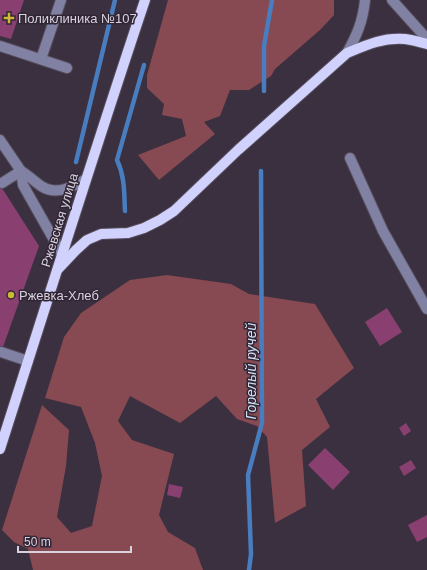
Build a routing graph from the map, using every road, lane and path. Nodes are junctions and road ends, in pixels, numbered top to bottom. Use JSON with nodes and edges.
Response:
{"nodes":[{"id":1,"x":61,"y":0,"type":"edge"},
{"id":2,"x":144,"y":0,"type":"edge"},
{"id":3,"x":366,"y":0,"type":"edge"},
{"id":4,"x":392,"y":0,"type":"edge"},
{"id":5,"x":427,"y":39,"type":"edge"},
{"id":6,"x":427,"y":44,"type":"edge"},
{"id":7,"x":0,"y":46,"type":"edge"},
{"id":8,"x":347,"y":53,"type":"junction"},
{"id":9,"x":41,"y":59,"type":"junction"},
{"id":10,"x":67,"y":68,"type":"dead end"},
{"id":11,"x":0,"y":140,"type":"edge"},
{"id":12,"x":350,"y":158,"type":"dead end"},
{"id":13,"x":20,"y":171,"type":"junction"},
{"id":14,"x":86,"y":179,"type":"junction"},
{"id":15,"x":2,"y":183,"type":"dead end"},
{"id":16,"x":62,"y":254,"type":"junction"},
{"id":17,"x":58,"y":270,"type":"junction"},
{"id":18,"x":427,"y":309,"type":"edge"},
{"id":19,"x":1,"y":352,"type":"dead end"},
{"id":20,"x":28,"y":361,"type":"junction"},
{"id":21,"x":0,"y":449,"type":"edge"}],
"edges":[{"from":1,"to":9,"type":"street"},
{"from":2,"to":14,"type":"main road","name":"Ржевская улица"},
{"from":3,"to":8,"type":"street"},
{"from":4,"to":5,"type":"street"},
{"from":6,"to":8,"type":"main road"},
{"from":7,"to":9,"type":"street"},
{"from":8,"to":17,"type":"main road"},
{"from":9,"to":10,"type":"street"},
{"from":11,"to":13,"type":"street"},
{"from":12,"to":18,"type":"street"},
{"from":13,"to":14,"type":"street"},
{"from":13,"to":15,"type":"street"},
{"from":13,"to":16,"type":"street"},
{"from":14,"to":16,"type":"main road","name":"Ржевская улица"},
{"from":16,"to":17,"type":"main road","name":"Ржевская улица"},
{"from":17,"to":20,"type":"main road","name":"Ржевская улица"},
{"from":19,"to":20,"type":"street"},
{"from":20,"to":21,"type":"main road","name":"Ржевская улица"}]}
